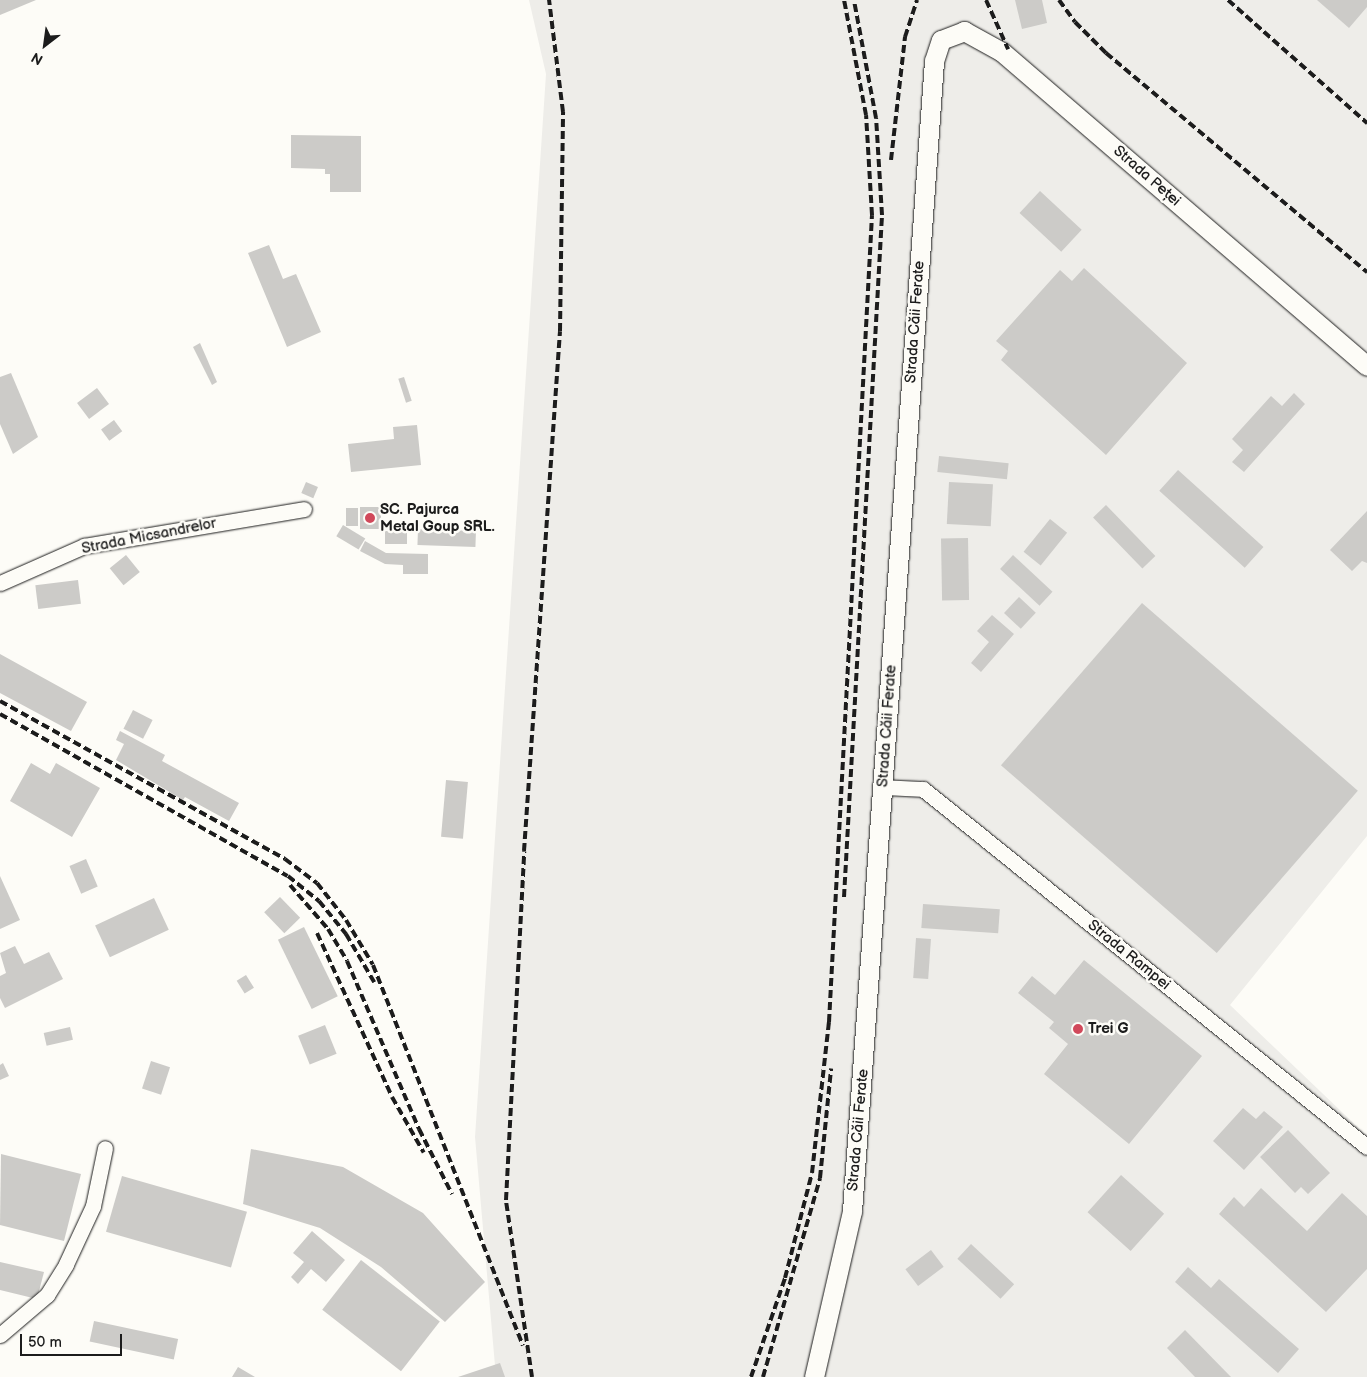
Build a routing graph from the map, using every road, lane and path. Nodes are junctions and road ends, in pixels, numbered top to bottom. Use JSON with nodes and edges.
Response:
{"nodes":[{"id":1,"x":933,"y":70,"type":"joint"},
{"id":2,"x":1367,"y":366,"type":"edge"},
{"id":3,"x":304,"y":509,"type":"dead end"},
{"id":4,"x":0,"y":583,"type":"edge"},
{"id":5,"x":882,"y":787,"type":"junction"},
{"id":6,"x":1367,"y":1147,"type":"edge"},
{"id":7,"x":105,"y":1148,"type":"dead end"},
{"id":8,"x":0,"y":1335,"type":"edge"},
{"id":9,"x":814,"y":1377,"type":"edge"}],
"edges":[{"from":1,"to":2,"type":"street","name":"Strada Peței"},
{"from":1,"to":5,"type":"street","name":"Strada Căii Ferate"},
{"from":3,"to":4,"type":"street","name":"Strada Micsandrelor"},
{"from":5,"to":6,"type":"street","name":"Strada Rampei"},
{"from":5,"to":9,"type":"street","name":"Strada Căii Ferate"},
{"from":7,"to":8,"type":"street"}]}
